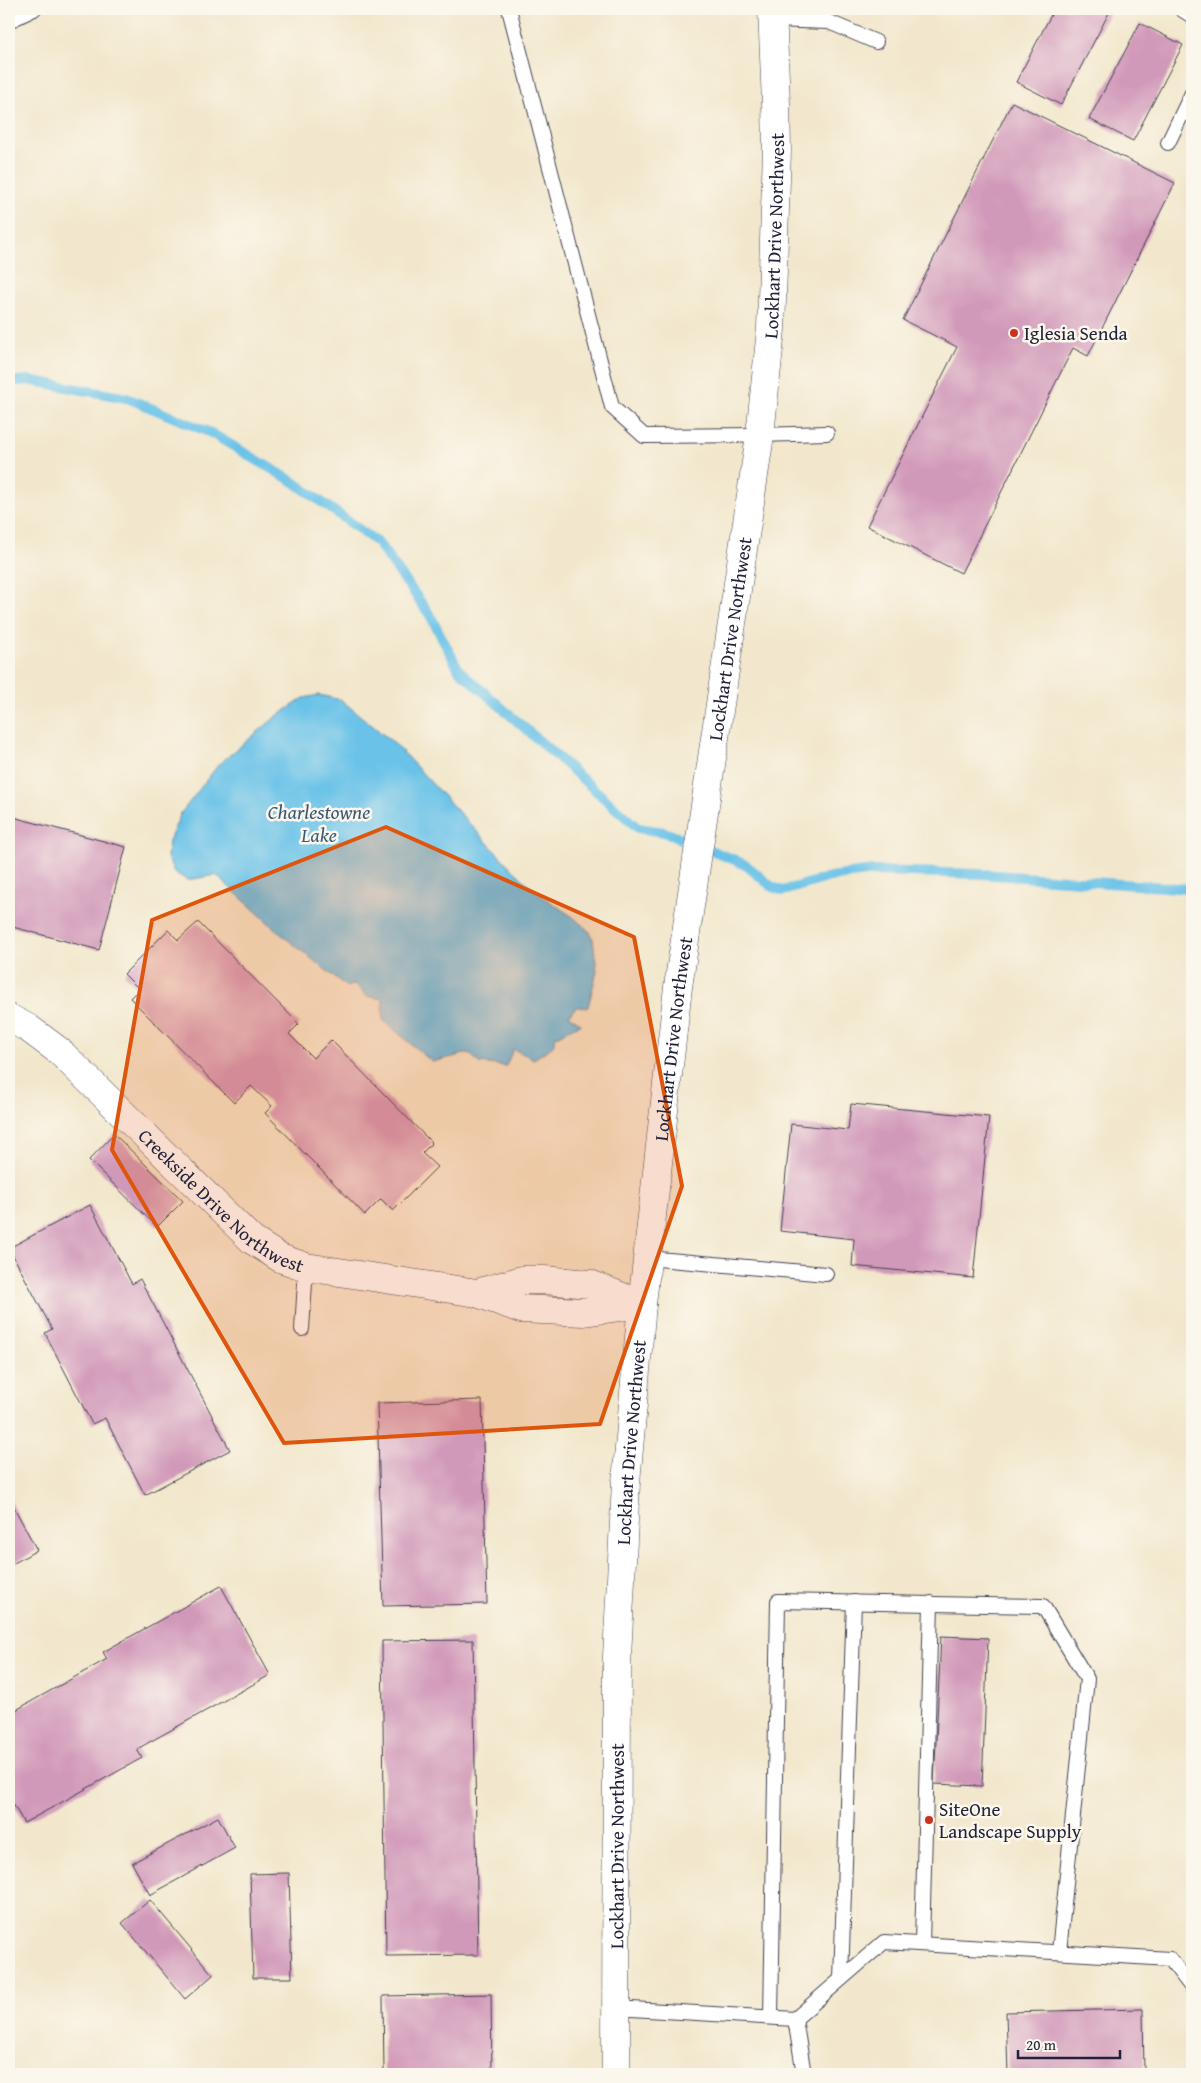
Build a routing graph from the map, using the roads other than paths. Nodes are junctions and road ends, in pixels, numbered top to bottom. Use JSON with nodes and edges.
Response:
{"nodes":[{"id":1,"x":34,"y":9,"type":"edge"},
{"id":2,"x":509,"y":9,"type":"edge"},
{"id":3,"x":1181,"y":9,"type":"edge"},
{"id":4,"x":772,"y":14,"type":"edge"},
{"id":5,"x":1192,"y":16,"type":"edge"},
{"id":6,"x":9,"y":21,"type":"edge"},
{"id":7,"x":876,"y":42,"type":"dead end"},
{"id":8,"x":1192,"y":93,"type":"edge"},
{"id":9,"x":1168,"y":143,"type":"dead end"},
{"id":10,"x":827,"y":433,"type":"dead end"},
{"id":11,"x":760,"y":435,"type":"junction"},
{"id":12,"x":9,"y":1018,"type":"edge"},
{"id":13,"x":647,"y":1258,"type":"junction"},
{"id":14,"x":306,"y":1266,"type":"junction"},
{"id":15,"x":826,"y":1274,"type":"dead end"},
{"id":16,"x":642,"y":1304,"type":"junction"},
{"id":17,"x":302,"y":1329,"type":"dead end"},
{"id":18,"x":854,"y":1602,"type":"junction"},
{"id":19,"x":932,"y":1603,"type":"junction"},
{"id":20,"x":922,"y":1944,"type":"junction"},
{"id":21,"x":1059,"y":1952,"type":"junction"},
{"id":22,"x":841,"y":1979,"type":"junction"},
{"id":23,"x":1192,"y":1988,"type":"edge"},
{"id":24,"x":615,"y":2008,"type":"junction"},
{"id":25,"x":771,"y":2017,"type":"junction"},
{"id":26,"x":795,"y":2018,"type":"junction"},
{"id":27,"x":616,"y":2074,"type":"edge"},
{"id":28,"x":804,"y":2074,"type":"edge"}],
"edges":[{"from":1,"to":6,"type":"lane"},
{"from":2,"to":11,"type":"lane"},
{"from":3,"to":5,"type":"lane"},
{"from":4,"to":7,"type":"lane"},
{"from":4,"to":11,"type":"street","name":"Lockhart Drive Northwest"},
{"from":8,"to":9,"type":"lane"},
{"from":10,"to":11,"type":"lane"},
{"from":11,"to":13,"type":"street","name":"Lockhart Drive Northwest"},
{"from":12,"to":14,"type":"street","name":"Creekside Drive Northwest"},
{"from":13,"to":15,"type":"lane"},
{"from":13,"to":16,"type":"street","name":"Lockhart Drive Northwest"},
{"from":14,"to":16,"type":"street","name":"Creekside Drive Northwest"},
{"from":14,"to":17,"type":"lane"},
{"from":16,"to":24,"type":"street","name":"Lockhart Drive Northwest"},
{"from":18,"to":19,"type":"lane"},
{"from":18,"to":22,"type":"lane"},
{"from":18,"to":25,"type":"lane"},
{"from":19,"to":20,"type":"lane"},
{"from":19,"to":21,"type":"lane"},
{"from":20,"to":21,"type":"lane"},
{"from":20,"to":22,"type":"lane"},
{"from":21,"to":23,"type":"lane"},
{"from":22,"to":26,"type":"lane"},
{"from":24,"to":25,"type":"lane"},
{"from":24,"to":27,"type":"street","name":"Lockhart Drive Northwest"},
{"from":25,"to":26,"type":"lane"},
{"from":26,"to":28,"type":"lane"}]}
